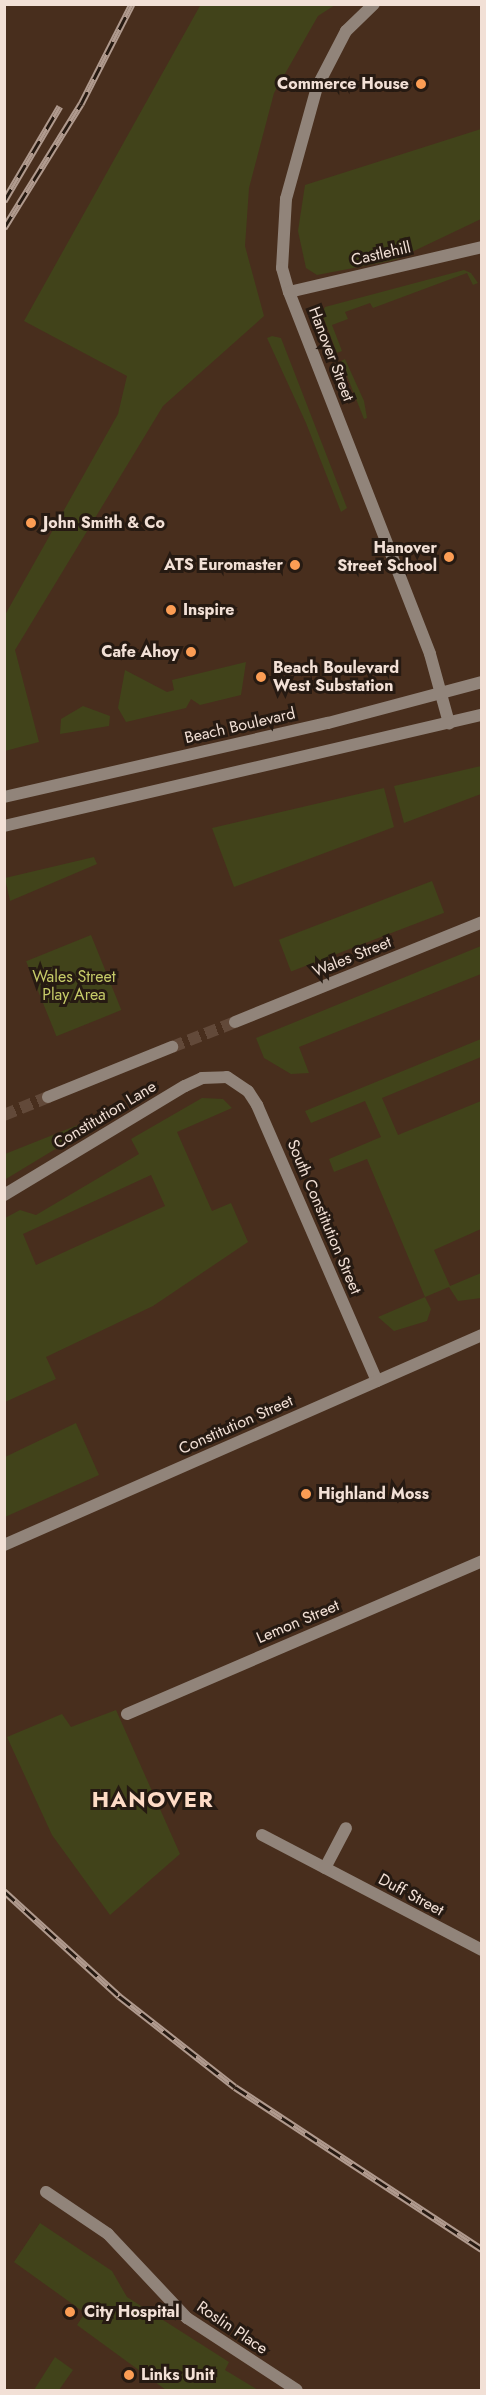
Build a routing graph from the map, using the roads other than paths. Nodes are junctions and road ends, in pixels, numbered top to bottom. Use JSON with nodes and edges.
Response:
{"nodes":[{"id":1,"x":374,"y":4,"type":"edge"},
{"id":2,"x":482,"y":247,"type":"edge"},
{"id":3,"x":289,"y":292,"type":"junction"},
{"id":4,"x":482,"y":682,"type":"edge"},
{"id":5,"x":441,"y":692,"type":"junction"},
{"id":6,"x":482,"y":715,"type":"edge"},
{"id":7,"x":449,"y":723,"type":"junction"},
{"id":8,"x":4,"y":797,"type":"edge"},
{"id":9,"x":4,"y":826,"type":"edge"},
{"id":10,"x":482,"y":922,"type":"edge"},
{"id":11,"x":235,"y":1022,"type":"tunnel mouth"},
{"id":12,"x":172,"y":1047,"type":"tunnel mouth"},
{"id":13,"x":227,"y":1077,"type":"joint"},
{"id":14,"x":48,"y":1097,"type":"tunnel mouth"},
{"id":15,"x":4,"y":1195,"type":"edge"},
{"id":16,"x":482,"y":1335,"type":"edge"},
{"id":17,"x":377,"y":1382,"type":"junction"},
{"id":18,"x":4,"y":1545,"type":"edge"},
{"id":19,"x":482,"y":1561,"type":"edge"},
{"id":20,"x":127,"y":1714,"type":"dead end"},
{"id":21,"x":346,"y":1828,"type":"dead end"},
{"id":22,"x":262,"y":1835,"type":"dead end"},
{"id":23,"x":325,"y":1868,"type":"junction"},
{"id":24,"x":482,"y":1950,"type":"edge"},
{"id":25,"x":46,"y":2192,"type":"dead end"},
{"id":26,"x":297,"y":2391,"type":"edge"}],
"edges":[{"from":1,"to":3,"type":"street","name":"Hanover Street"},
{"from":2,"to":3,"type":"street","name":"Castlehill"},
{"from":3,"to":5,"type":"street","name":"Hanover Street"},
{"from":4,"to":5,"type":"street","name":"Beach Boulevard"},
{"from":5,"to":7,"type":"street","name":"Hanover Street"},
{"from":5,"to":8,"type":"street","name":"Beach Boulevard"},
{"from":6,"to":7,"type":"street"},
{"from":7,"to":9,"type":"street"},
{"from":10,"to":11,"type":"street","name":"Wales Street"},
{"from":12,"to":14,"type":"street"},
{"from":13,"to":15,"type":"street","name":"Constitution Lane"},
{"from":13,"to":17,"type":"street","name":"South Constitution Street"},
{"from":16,"to":17,"type":"street","name":"Constitution Street"},
{"from":17,"to":18,"type":"street","name":"Constitution Street"},
{"from":19,"to":20,"type":"street","name":"Lemon Street"},
{"from":21,"to":23,"type":"street"},
{"from":22,"to":23,"type":"street","name":"Duff Street"},
{"from":23,"to":24,"type":"street","name":"Duff Street"},
{"from":25,"to":26,"type":"street","name":"Roslin Place"}]}
